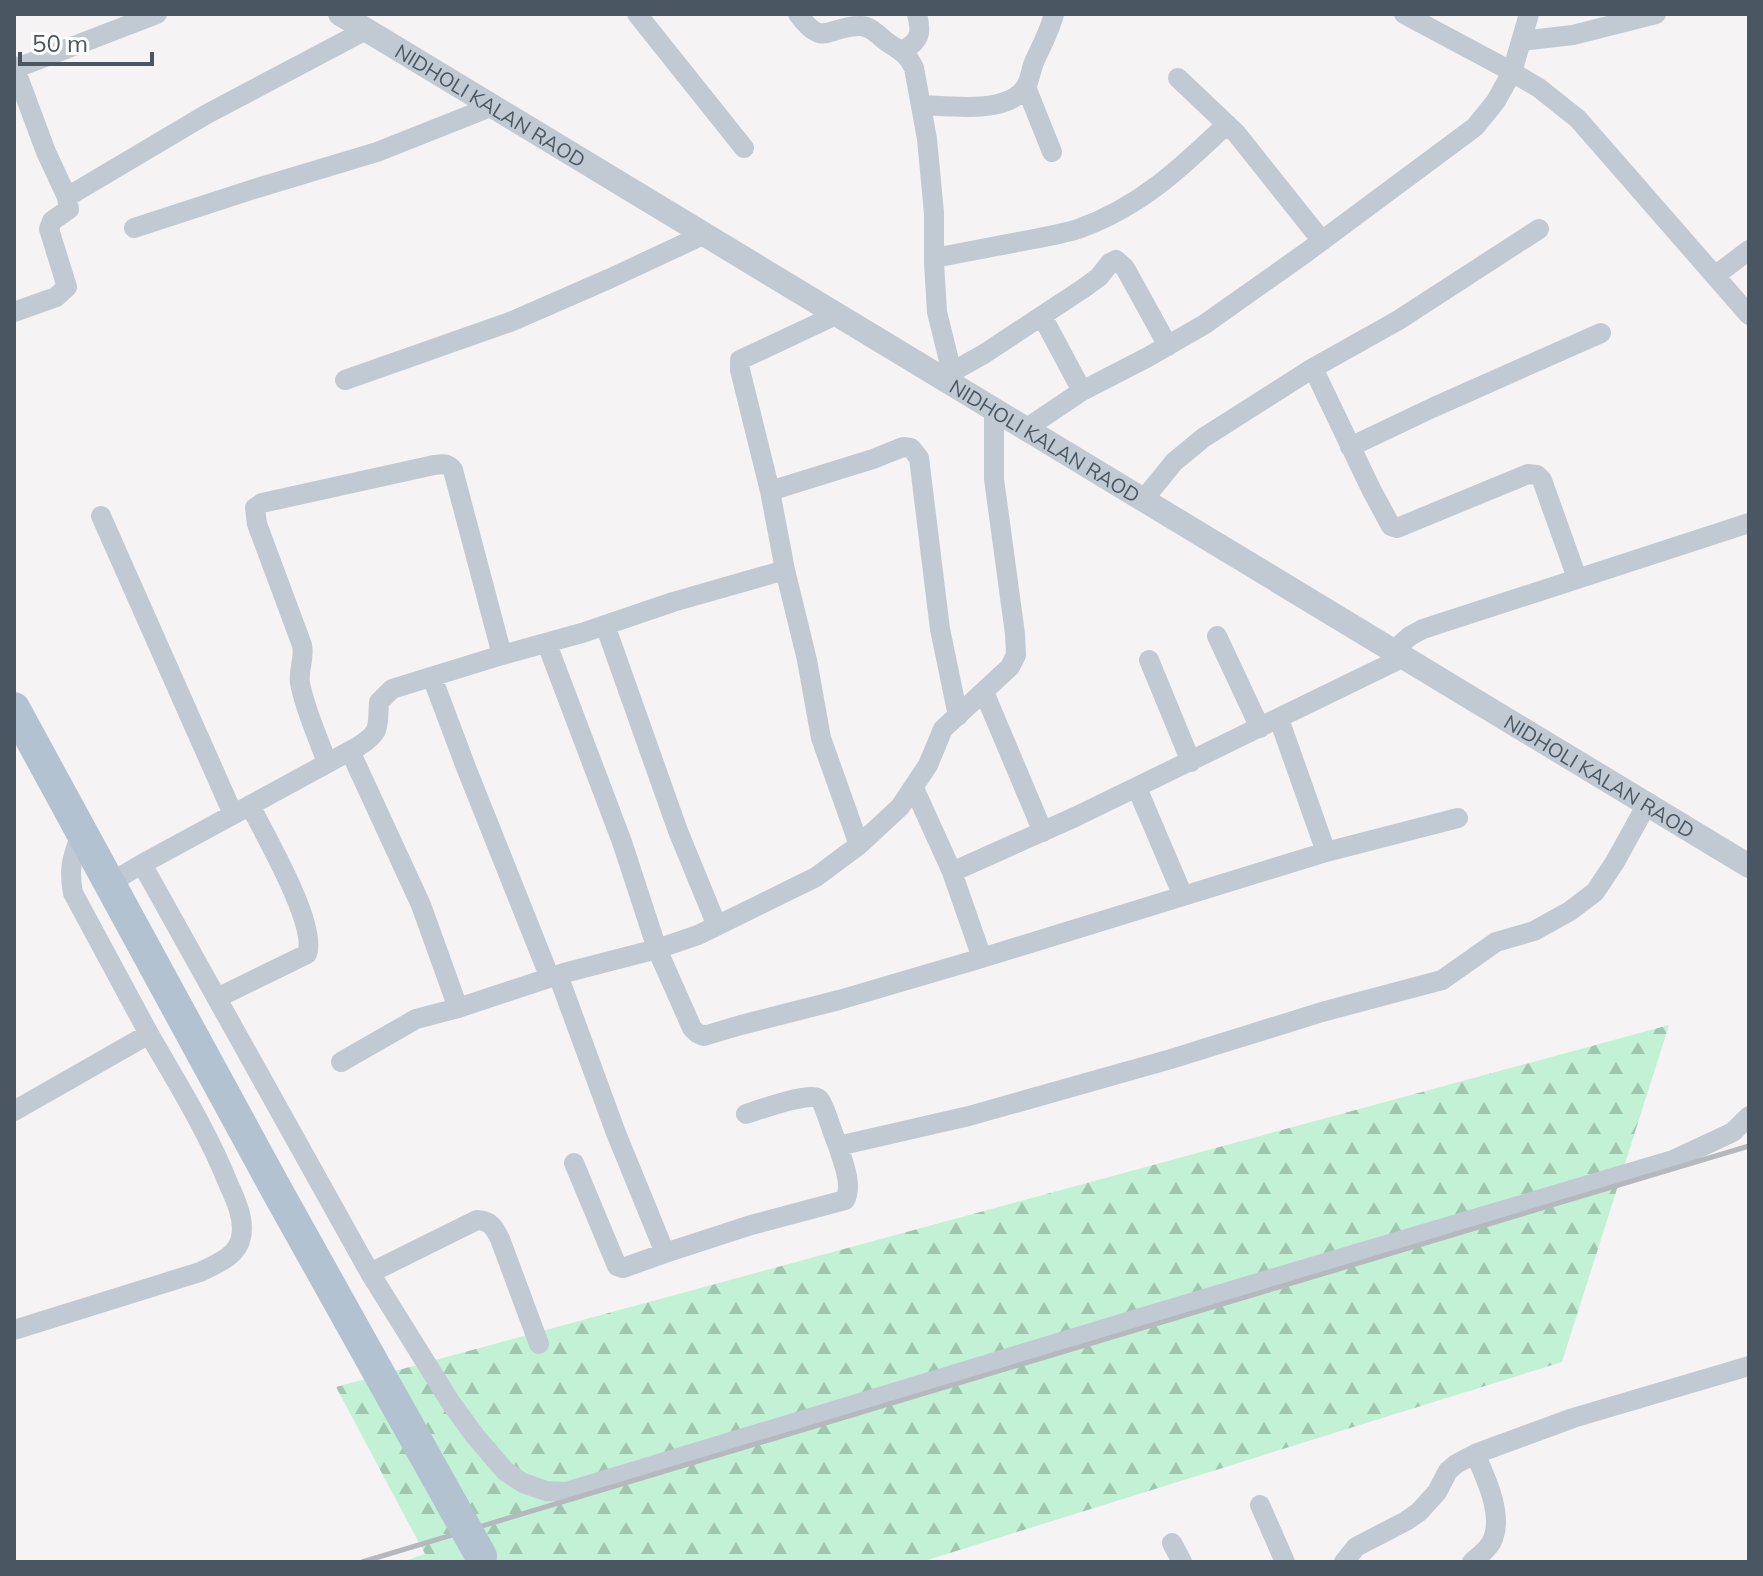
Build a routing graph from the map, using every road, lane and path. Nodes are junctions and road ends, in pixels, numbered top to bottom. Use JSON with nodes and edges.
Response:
{"nodes":[{"id":1,"x":157,"y":14,"type":"edge"},
{"id":2,"x":340,"y":14,"type":"edge"},
{"id":3,"x":798,"y":14,"type":"edge"},
{"id":4,"x":917,"y":14,"type":"edge"},
{"id":5,"x":1054,"y":14,"type":"edge"},
{"id":6,"x":1404,"y":14,"type":"edge"},
{"id":7,"x":1529,"y":14,"type":"edge"},
{"id":8,"x":1656,"y":14,"type":"edge"},
{"id":9,"x":645,"y":16,"type":"edge"},
{"id":10,"x":366,"y":30,"type":"junction"},
{"id":11,"x":1521,"y":41,"type":"junction"},
{"id":12,"x":902,"y":51,"type":"junction"},
{"id":13,"x":14,"y":68,"type":"edge"},
{"id":14,"x":1512,"y":72,"type":"junction"},
{"id":15,"x":1178,"y":78,"type":"dead end"},
{"id":16,"x":1026,"y":87,"type":"junction"},
{"id":17,"x":922,"y":105,"type":"junction"},
{"id":18,"x":493,"y":106,"type":"junction"},
{"id":19,"x":1227,"y":124,"type":"junction"},
{"id":20,"x":744,"y":148,"type":"dead end"},
{"id":21,"x":1052,"y":152,"type":"dead end"},
{"id":22,"x":67,"y":197,"type":"junction"},
{"id":23,"x":134,"y":228,"type":"dead end"},
{"id":24,"x":1539,"y":229,"type":"dead end"},
{"id":25,"x":705,"y":234,"type":"junction"},
{"id":26,"x":1322,"y":241,"type":"junction"},
{"id":27,"x":1749,"y":250,"type":"edge"},
{"id":28,"x":934,"y":258,"type":"junction"},
{"id":29,"x":1716,"y":275,"type":"junction"},
{"id":30,"x":14,"y":312,"type":"edge"},
{"id":31,"x":838,"y":314,"type":"junction"},
{"id":32,"x":1749,"y":315,"type":"edge"},
{"id":33,"x":1042,"y":316,"type":"junction"},
{"id":34,"x":1601,"y":333,"type":"dead end"},
{"id":35,"x":1168,"y":346,"type":"junction"},
{"id":36,"x":1313,"y":368,"type":"junction"},
{"id":37,"x":953,"y":378,"type":"junction"},
{"id":38,"x":345,"y":380,"type":"dead end"},
{"id":39,"x":1082,"y":391,"type":"junction"},
{"id":40,"x":994,"y":408,"type":"junction"},
{"id":41,"x":1027,"y":428,"type":"junction"},
{"id":42,"x":1350,"y":447,"type":"junction"},
{"id":43,"x":770,"y":491,"type":"junction"},
{"id":44,"x":1144,"y":499,"type":"junction"},
{"id":45,"x":101,"y":516,"type":"dead end"},
{"id":46,"x":1749,"y":523,"type":"edge"},
{"id":47,"x":785,"y":570,"type":"junction"},
{"id":48,"x":1577,"y":578,"type":"junction"},
{"id":49,"x":605,"y":625,"type":"junction"},
{"id":50,"x":1217,"y":636,"type":"dead end"},
{"id":51,"x":547,"y":644,"type":"junction"},
{"id":52,"x":1399,"y":654,"type":"junction"},
{"id":53,"x":502,"y":655,"type":"junction"},
{"id":54,"x":1149,"y":660,"type":"dead end"},
{"id":55,"x":432,"y":677,"type":"junction"},
{"id":56,"x":984,"y":692,"type":"junction"},
{"id":57,"x":14,"y":708,"type":"edge"},
{"id":58,"x":958,"y":716,"type":"junction"},
{"id":59,"x":1270,"y":723,"type":"junction"},
{"id":60,"x":22,"y":740,"type":"edge"},
{"id":61,"x":350,"y":751,"type":"junction"},
{"id":62,"x":1191,"y":762,"type":"junction"},
{"id":63,"x":327,"y":763,"type":"junction"},
{"id":64,"x":914,"y":788,"type":"junction"},
{"id":65,"x":1137,"y":788,"type":"junction"},
{"id":66,"x":1647,"y":804,"type":"junction"},
{"id":67,"x":241,"y":809,"type":"junction"},
{"id":68,"x":1458,"y":818,"type":"dead end"},
{"id":69,"x":1043,"y":832,"type":"junction"},
{"id":70,"x":81,"y":833,"type":"junction"},
{"id":71,"x":859,"y":845,"type":"junction"},
{"id":72,"x":1326,"y":852,"type":"junction"},
{"id":73,"x":142,"y":864,"type":"junction"},
{"id":74,"x":1749,"y":866,"type":"edge"},
{"id":75,"x":952,"y":872,"type":"junction"},
{"id":76,"x":108,"y":884,"type":"junction"},
{"id":77,"x":1183,"y":896,"type":"junction"},
{"id":78,"x":717,"y":926,"type":"junction"},
{"id":79,"x":657,"y":949,"type":"junction"},
{"id":80,"x":982,"y":958,"type":"junction"},
{"id":81,"x":554,"y":977,"type":"junction"},
{"id":82,"x":217,"y":998,"type":"junction"},
{"id":83,"x":458,"y":1008,"type":"junction"},
{"id":84,"x":149,"y":1034,"type":"junction"},
{"id":85,"x":341,"y":1062,"type":"dead end"},
{"id":86,"x":14,"y":1111,"type":"edge"},
{"id":87,"x":746,"y":1114,"type":"dead end"},
{"id":88,"x":1749,"y":1116,"type":"edge"},
{"id":89,"x":838,"y":1146,"type":"junction"},
{"id":90,"x":574,"y":1163,"type":"dead end"},
{"id":91,"x":665,"y":1253,"type":"junction"},
{"id":92,"x":370,"y":1273,"type":"junction"},
{"id":93,"x":14,"y":1330,"type":"edge"},
{"id":94,"x":539,"y":1344,"type":"dead end"},
{"id":95,"x":1749,"y":1366,"type":"edge"},
{"id":96,"x":1475,"y":1454,"type":"junction"},
{"id":97,"x":1260,"y":1505,"type":"dead end"},
{"id":98,"x":1172,"y":1543,"type":"dead end"},
{"id":99,"x":483,"y":1559,"type":"edge"},
{"id":100,"x":1182,"y":1562,"type":"edge"},
{"id":101,"x":1285,"y":1562,"type":"edge"},
{"id":102,"x":1344,"y":1562,"type":"edge"},
{"id":103,"x":1472,"y":1562,"type":"edge"}],
"edges":[{"from":1,"to":13,"type":"street"},
{"from":2,"to":10,"type":"street","name":"NIDHOLI KALAN RAOD"},
{"from":3,"to":12,"type":"street"},
{"from":4,"to":12,"type":"street"},
{"from":5,"to":16,"type":"street"},
{"from":6,"to":14,"type":"street"},
{"from":7,"to":11,"type":"street"},
{"from":8,"to":11,"type":"street"},
{"from":9,"to":20,"type":"street"},
{"from":10,"to":18,"type":"street","name":"NIDHOLI KALAN RAOD"},
{"from":10,"to":22,"type":"street"},
{"from":11,"to":14,"type":"street"},
{"from":12,"to":17,"type":"street"},
{"from":13,"to":22,"type":"street"},
{"from":14,"to":26,"type":"street"},
{"from":14,"to":29,"type":"street"},
{"from":15,"to":19,"type":"street"},
{"from":16,"to":17,"type":"street"},
{"from":16,"to":21,"type":"street"},
{"from":17,"to":28,"type":"street"},
{"from":18,"to":23,"type":"street"},
{"from":18,"to":25,"type":"street","name":"NIDHOLI KALAN RAOD"},
{"from":19,"to":26,"type":"street"},
{"from":19,"to":28,"type":"street"},
{"from":22,"to":30,"type":"street"},
{"from":24,"to":36,"type":"street"},
{"from":25,"to":31,"type":"street","name":"NIDHOLI KALAN RAOD"},
{"from":25,"to":38,"type":"street"},
{"from":26,"to":35,"type":"street"},
{"from":27,"to":29,"type":"street"},
{"from":28,"to":37,"type":"street"},
{"from":29,"to":32,"type":"street"},
{"from":31,"to":37,"type":"street","name":"NIDHOLI KALAN RAOD"},
{"from":31,"to":43,"type":"street"},
{"from":33,"to":35,"type":"street"},
{"from":33,"to":37,"type":"street"},
{"from":33,"to":39,"type":"street"},
{"from":34,"to":42,"type":"street"},
{"from":35,"to":39,"type":"street"},
{"from":36,"to":42,"type":"street"},
{"from":36,"to":44,"type":"street"},
{"from":37,"to":40,"type":"street","name":"NIDHOLI KALAN RAOD"},
{"from":39,"to":41,"type":"street"},
{"from":40,"to":41,"type":"street","name":"NIDHOLI KALAN RAOD"},
{"from":40,"to":56,"type":"street"},
{"from":41,"to":44,"type":"street","name":"NIDHOLI KALAN RAOD"},
{"from":42,"to":48,"type":"street"},
{"from":43,"to":47,"type":"street"},
{"from":43,"to":58,"type":"street"},
{"from":44,"to":52,"type":"street","name":"NIDHOLI KALAN RAOD"},
{"from":45,"to":67,"type":"street"},
{"from":46,"to":48,"type":"street"},
{"from":47,"to":49,"type":"street"},
{"from":47,"to":71,"type":"street"},
{"from":48,"to":52,"type":"street"},
{"from":49,"to":51,"type":"street"},
{"from":49,"to":78,"type":"street"},
{"from":50,"to":59,"type":"street"},
{"from":51,"to":53,"type":"street"},
{"from":51,"to":79,"type":"street"},
{"from":52,"to":59,"type":"street"},
{"from":52,"to":66,"type":"street","name":"NIDHOLI KALAN RAOD"},
{"from":53,"to":55,"type":"street"},
{"from":53,"to":63,"type":"street"},
{"from":54,"to":62,"type":"street"},
{"from":55,"to":61,"type":"street"},
{"from":55,"to":81,"type":"street"},
{"from":56,"to":58,"type":"street"},
{"from":56,"to":69,"type":"street"},
{"from":57,"to":60,"type":"main road"},
{"from":58,"to":64,"type":"street"},
{"from":59,"to":62,"type":"street"},
{"from":59,"to":72,"type":"street"},
{"from":60,"to":70,"type":"main road"},
{"from":61,"to":63,"type":"street"},
{"from":61,"to":83,"type":"street"},
{"from":62,"to":65,"type":"street"},
{"from":63,"to":67,"type":"street"},
{"from":64,"to":71,"type":"street"},
{"from":64,"to":75,"type":"street"},
{"from":65,"to":69,"type":"street"},
{"from":65,"to":77,"type":"street"},
{"from":66,"to":74,"type":"street","name":"NIDHOLI KALAN RAOD"},
{"from":66,"to":89,"type":"street"},
{"from":67,"to":73,"type":"street"},
{"from":67,"to":82,"type":"street"},
{"from":68,"to":72,"type":"street"},
{"from":69,"to":75,"type":"street"},
{"from":70,"to":76,"type":"main road"},
{"from":70,"to":84,"type":"street"},
{"from":71,"to":78,"type":"street"},
{"from":72,"to":77,"type":"street"},
{"from":73,"to":76,"type":"street"},
{"from":73,"to":82,"type":"street"},
{"from":75,"to":80,"type":"street"},
{"from":76,"to":99,"type":"main road","bridge":true},
{"from":77,"to":80,"type":"street"},
{"from":78,"to":79,"type":"street"},
{"from":79,"to":80,"type":"street"},
{"from":79,"to":81,"type":"street"},
{"from":81,"to":83,"type":"street"},
{"from":81,"to":91,"type":"street"},
{"from":82,"to":92,"type":"street"},
{"from":83,"to":85,"type":"street"},
{"from":84,"to":86,"type":"street"},
{"from":84,"to":93,"type":"street"},
{"from":87,"to":89,"type":"street"},
{"from":88,"to":92,"type":"street"},
{"from":89,"to":91,"type":"street"},
{"from":90,"to":91,"type":"street"},
{"from":92,"to":94,"type":"street"},
{"from":95,"to":96,"type":"street"},
{"from":96,"to":102,"type":"street"},
{"from":96,"to":103,"type":"street"},
{"from":97,"to":101,"type":"street"},
{"from":98,"to":100,"type":"street"}]}
